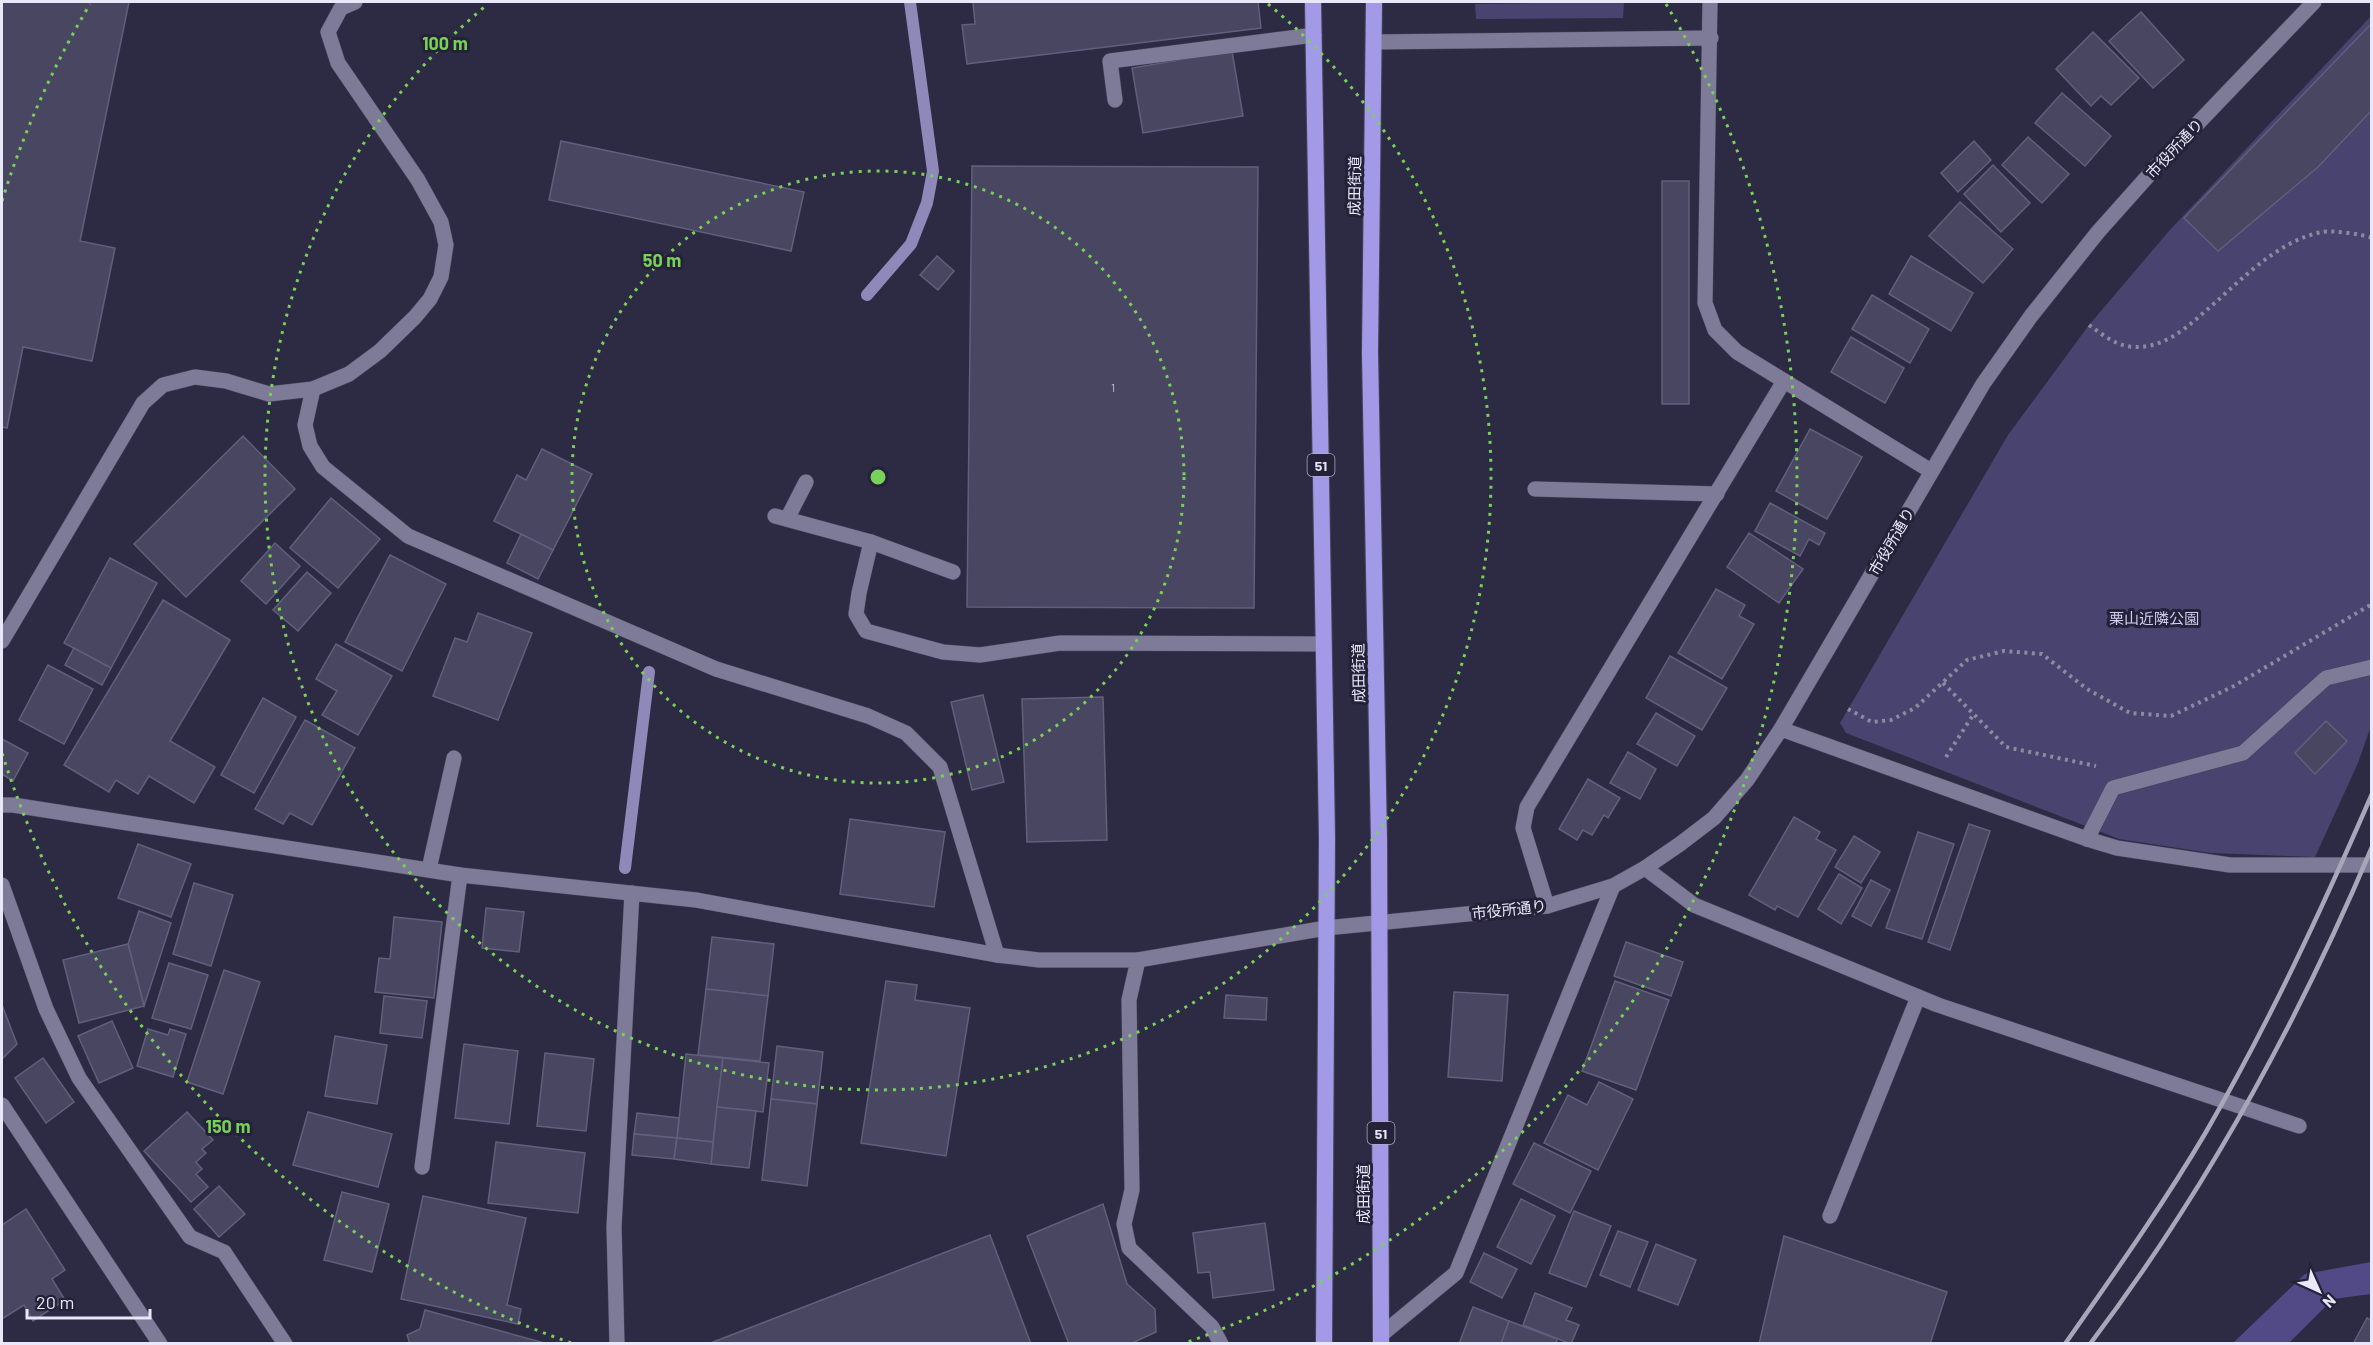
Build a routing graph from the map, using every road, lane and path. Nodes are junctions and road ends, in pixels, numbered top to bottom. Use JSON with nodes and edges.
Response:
{"nodes":[{"id":1,"x":355,"y":2,"type":"edge"},
{"id":2,"x":1313,"y":2,"type":"edge"},
{"id":3,"x":1374,"y":2,"type":"edge"},
{"id":4,"x":1710,"y":2,"type":"edge"},
{"id":5,"x":2314,"y":2,"type":"edge"},
{"id":6,"x":1314,"y":35,"type":"junction"},
{"id":7,"x":1711,"y":38,"type":"junction"},
{"id":8,"x":1374,"y":42,"type":"junction"},
{"id":9,"x":1115,"y":100,"type":"dead end"},
{"id":10,"x":2372,"y":238,"type":"edge"},
{"id":11,"x":2089,"y":325,"type":"dead end"},
{"id":12,"x":1784,"y":381,"type":"junction"},
{"id":13,"x":313,"y":389,"type":"junction"},
{"id":14,"x":1931,"y":471,"type":"junction"},
{"id":15,"x":806,"y":482,"type":"dead end"},
{"id":16,"x":1535,"y":489,"type":"dead end"},
{"id":17,"x":1717,"y":494,"type":"junction"},
{"id":18,"x":871,"y":542,"type":"junction"},
{"id":19,"x":953,"y":572,"type":"dead end"},
{"id":20,"x":2372,"y":604,"type":"edge"},
{"id":21,"x":2,"y":641,"type":"edge"},
{"id":22,"x":1323,"y":644,"type":"junction"},
{"id":23,"x":2372,"y":668,"type":"edge"},
{"id":24,"x":1943,"y":683,"type":"junction"},
{"id":25,"x":1848,"y":709,"type":"dead end"},
{"id":26,"x":1972,"y":715,"type":"junction"},
{"id":27,"x":1781,"y":729,"type":"junction"},
{"id":28,"x":454,"y":758,"type":"dead end"},
{"id":29,"x":1944,"y":760,"type":"dead end"},
{"id":30,"x":2113,"y":788,"type":"junction"},
{"id":31,"x":2,"y":805,"type":"edge"},
{"id":32,"x":2087,"y":839,"type":"junction"},
{"id":33,"x":2372,"y":865,"type":"edge"},
{"id":34,"x":1645,"y":868,"type":"junction"},
{"id":35,"x":429,"y":869,"type":"junction"},
{"id":36,"x":460,"y":874,"type":"junction"},
{"id":37,"x":2,"y":885,"type":"edge"},
{"id":38,"x":1613,"y":886,"type":"junction"},
{"id":39,"x":632,"y":893,"type":"junction"},
{"id":40,"x":1547,"y":906,"type":"junction"},
{"id":41,"x":1379,"y":922,"type":"junction"},
{"id":42,"x":1326,"y":928,"type":"junction"},
{"id":43,"x":997,"y":955,"type":"junction"},
{"id":44,"x":1138,"y":960,"type":"junction"},
{"id":45,"x":1918,"y":997,"type":"junction"},
{"id":46,"x":2,"y":1105,"type":"edge"},
{"id":47,"x":2299,"y":1126,"type":"dead end"},
{"id":48,"x":422,"y":1167,"type":"dead end"},
{"id":49,"x":1830,"y":1216,"type":"dead end"},
{"id":50,"x":1381,"y":1339,"type":"edge"},
{"id":51,"x":159,"y":1344,"type":"edge"},
{"id":52,"x":285,"y":1344,"type":"edge"},
{"id":53,"x":617,"y":1344,"type":"edge"},
{"id":54,"x":1221,"y":1344,"type":"edge"},
{"id":55,"x":1324,"y":1344,"type":"edge"}],
"edges":[{"from":1,"to":13,"type":"street"},
{"from":2,"to":6,"type":"highway","number":"51"},
{"from":3,"to":8,"type":"highway","name":"成田街道","number":"51"},
{"from":4,"to":7,"type":"street"},
{"from":5,"to":14,"type":"street","name":"市役所通り"},
{"from":6,"to":9,"type":"street"},
{"from":6,"to":22,"type":"highway","number":"51"},
{"from":7,"to":8,"type":"street"},
{"from":7,"to":12,"type":"street"},
{"from":8,"to":41,"type":"highway","name":"成田街道","number":"51"},
{"from":10,"to":11,"type":"path"},
{"from":12,"to":14,"type":"street"},
{"from":12,"to":17,"type":"street"},
{"from":13,"to":21,"type":"street"},
{"from":13,"to":43,"type":"street"},
{"from":14,"to":27,"type":"street","name":"市役所通り"},
{"from":15,"to":18,"type":"street"},
{"from":16,"to":17,"type":"street"},
{"from":17,"to":40,"type":"street"},
{"from":18,"to":19,"type":"street"},
{"from":18,"to":22,"type":"street"},
{"from":20,"to":24,"type":"path"},
{"from":22,"to":42,"type":"highway","number":"51"},
{"from":23,"to":30,"type":"street"},
{"from":24,"to":25,"type":"path"},
{"from":24,"to":26,"type":"path"},
{"from":26,"to":29,"type":"path"},
{"from":26,"to":30,"type":"path"},
{"from":27,"to":32,"type":"street"},
{"from":27,"to":34,"type":"street","name":"市役所通り"},
{"from":28,"to":35,"type":"street"},
{"from":30,"to":32,"type":"street"},
{"from":31,"to":35,"type":"street","name":"市役所通り"},
{"from":32,"to":33,"type":"street"},
{"from":34,"to":38,"type":"street","name":"市役所通り"},
{"from":34,"to":45,"type":"street"},
{"from":35,"to":36,"type":"street","name":"市役所通り"},
{"from":36,"to":39,"type":"street","name":"市役所通り"},
{"from":36,"to":48,"type":"street"},
{"from":37,"to":52,"type":"street"},
{"from":38,"to":40,"type":"street","name":"市役所通り"},
{"from":38,"to":50,"type":"street"},
{"from":39,"to":43,"type":"street","name":"市役所通り"},
{"from":39,"to":53,"type":"street"},
{"from":40,"to":41,"type":"street","name":"市役所通り"},
{"from":41,"to":42,"type":"street","name":"市役所通り"},
{"from":41,"to":50,"type":"highway","name":"成田街道","number":"51"},
{"from":42,"to":44,"type":"street","name":"市役所通り"},
{"from":42,"to":55,"type":"highway","number":"51"},
{"from":43,"to":44,"type":"street","name":"市役所通り"},
{"from":44,"to":54,"type":"street"},
{"from":45,"to":47,"type":"street"},
{"from":45,"to":49,"type":"street"},
{"from":46,"to":51,"type":"street"}]}
